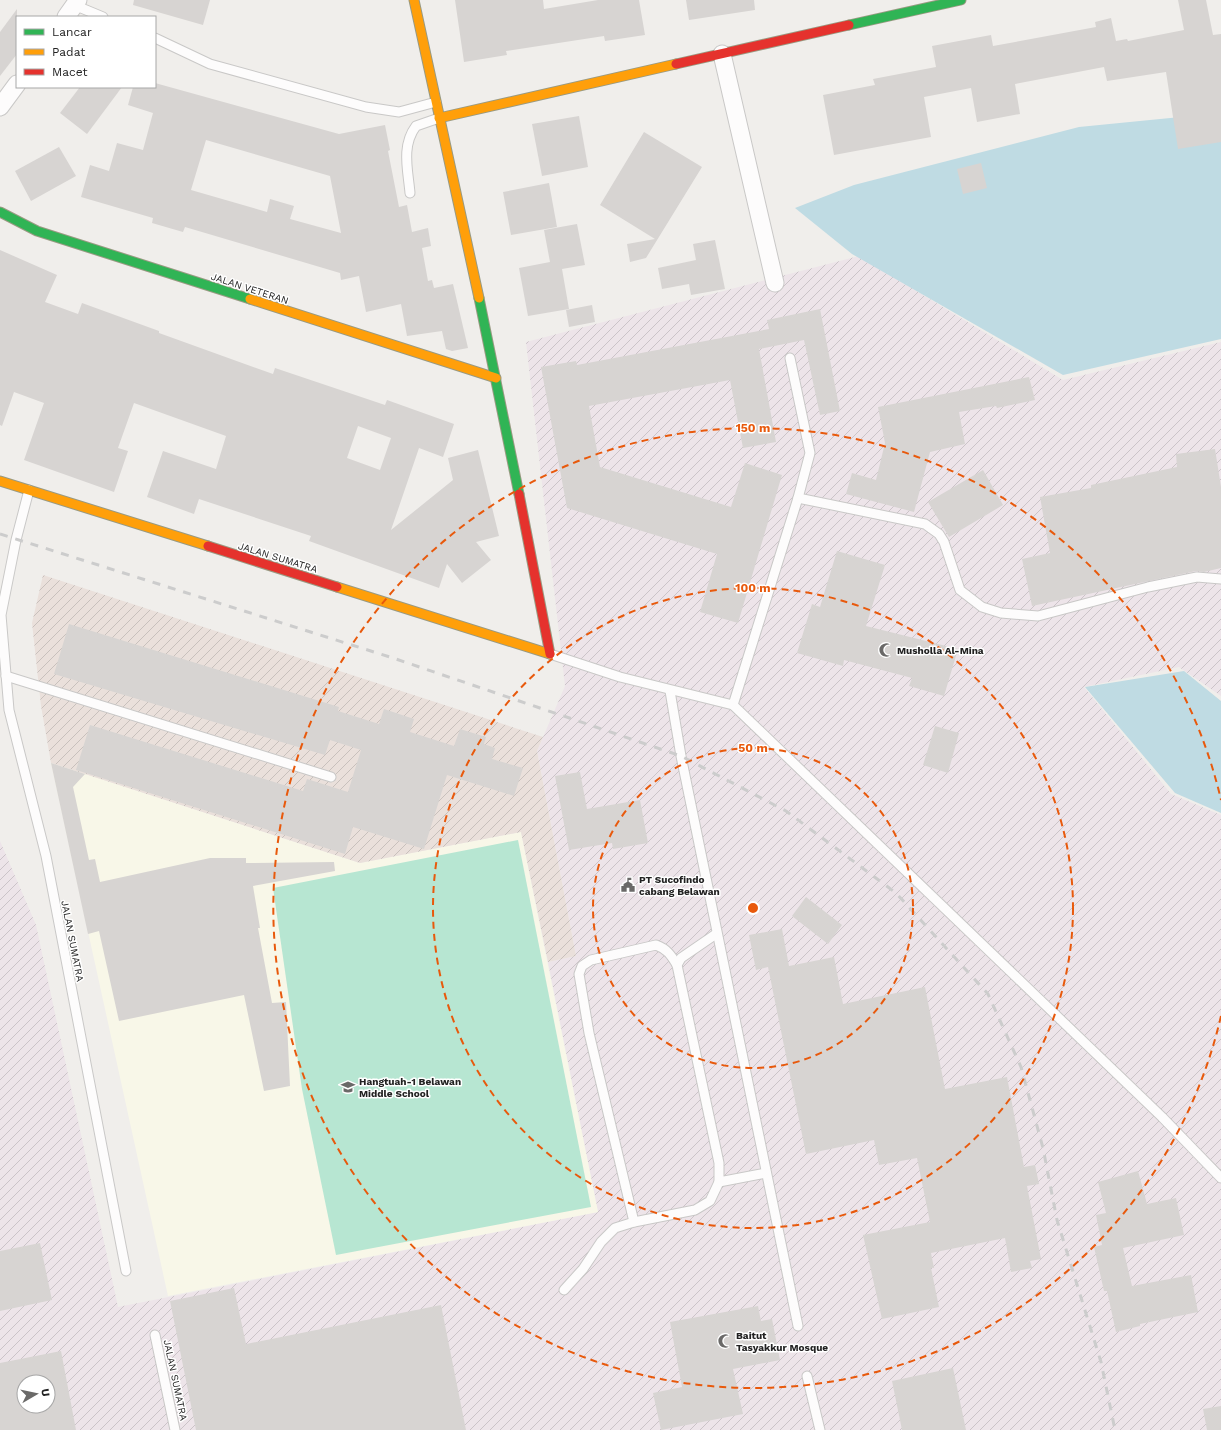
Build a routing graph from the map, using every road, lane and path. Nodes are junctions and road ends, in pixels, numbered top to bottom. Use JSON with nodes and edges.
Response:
{"nodes":[{"id":1,"x":414,"y":0,"type":"edge"},
{"id":2,"x":961,"y":0,"type":"edge"},
{"id":3,"x":73,"y":7,"type":"edge"},
{"id":4,"x":100,"y":16,"type":"edge"},
{"id":5,"x":156,"y":38,"type":"edge"},
{"id":6,"x":722,"y":54,"type":"junction"},
{"id":7,"x":16,"y":85,"type":"edge"},
{"id":8,"x":436,"y":102,"type":"junction"},
{"id":9,"x":0,"y":107,"type":"edge"},
{"id":10,"x":439,"y":118,"type":"junction"},
{"id":11,"x":410,"y":193,"type":"dead end"},
{"id":12,"x":0,"y":212,"type":"edge"},
{"id":13,"x":775,"y":283,"type":"dead end"},
{"id":14,"x":790,"y":358,"type":"dead end"},
{"id":15,"x":496,"y":378,"type":"junction"},
{"id":16,"x":0,"y":481,"type":"edge"},
{"id":17,"x":29,"y":490,"type":"junction"},
{"id":18,"x":798,"y":498,"type":"junction"},
{"id":19,"x":1221,"y":579,"type":"edge"},
{"id":20,"x":550,"y":654,"type":"junction"},
{"id":21,"x":6,"y":676,"type":"junction"},
{"id":22,"x":670,"y":691,"type":"junction"},
{"id":23,"x":0,"y":697,"type":"edge"},
{"id":24,"x":734,"y":705,"type":"junction"},
{"id":25,"x":9,"y":710,"type":"junction"},
{"id":26,"x":331,"y":777,"type":"dead end"},
{"id":27,"x":716,"y":934,"type":"junction"},
{"id":28,"x":677,"y":965,"type":"junction"},
{"id":29,"x":766,"y":1173,"type":"junction"},
{"id":30,"x":1221,"y":1178,"type":"edge"},
{"id":31,"x":719,"y":1182,"type":"junction"},
{"id":32,"x":634,"y":1222,"type":"junction"},
{"id":33,"x":126,"y":1271,"type":"dead end"},
{"id":34,"x":564,"y":1290,"type":"dead end"},
{"id":35,"x":798,"y":1326,"type":"dead end"},
{"id":36,"x":155,"y":1335,"type":"dead end"},
{"id":37,"x":807,"y":1376,"type":"dead end"},
{"id":38,"x":175,"y":1430,"type":"edge"},
{"id":39,"x":820,"y":1430,"type":"edge"}],
"edges":[{"from":1,"to":8,"type":"main road"},
{"from":2,"to":6,"type":"main road"},
{"from":3,"to":4,"type":"lane"},
{"from":5,"to":8,"type":"lane"},
{"from":6,"to":10,"type":"main road"},
{"from":6,"to":13,"type":"street"},
{"from":7,"to":9,"type":"street"},
{"from":8,"to":10,"type":"main road"},
{"from":10,"to":11,"type":"lane"},
{"from":10,"to":15,"type":"main road"},
{"from":12,"to":15,"type":"main road","name":"JALAN VETERAN"},
{"from":14,"to":18,"type":"lane"},
{"from":15,"to":20,"type":"main road"},
{"from":16,"to":17,"type":"main road","name":"JALAN SUMATRA"},
{"from":17,"to":20,"type":"main road","name":"JALAN SUMATRA"},
{"from":17,"to":21,"type":"lane","name":"JALAN SUMATRA"},
{"from":18,"to":19,"type":"lane"},
{"from":18,"to":24,"type":"lane"},
{"from":20,"to":22,"type":"lane"},
{"from":21,"to":25,"type":"lane","name":"JALAN SUMATRA"},
{"from":21,"to":26,"type":"lane"},
{"from":22,"to":24,"type":"lane"},
{"from":22,"to":27,"type":"lane"},
{"from":23,"to":25,"type":"lane"},
{"from":24,"to":30,"type":"lane"},
{"from":25,"to":33,"type":"lane","name":"JALAN SUMATRA"},
{"from":27,"to":28,"type":"lane"},
{"from":27,"to":29,"type":"lane"},
{"from":28,"to":31,"type":"lane"},
{"from":28,"to":32,"type":"lane"},
{"from":29,"to":31,"type":"lane"},
{"from":29,"to":35,"type":"lane"},
{"from":31,"to":32,"type":"lane"},
{"from":32,"to":34,"type":"lane"},
{"from":36,"to":38,"type":"lane","name":"JALAN SUMATRA"},
{"from":37,"to":39,"type":"lane"}]}
